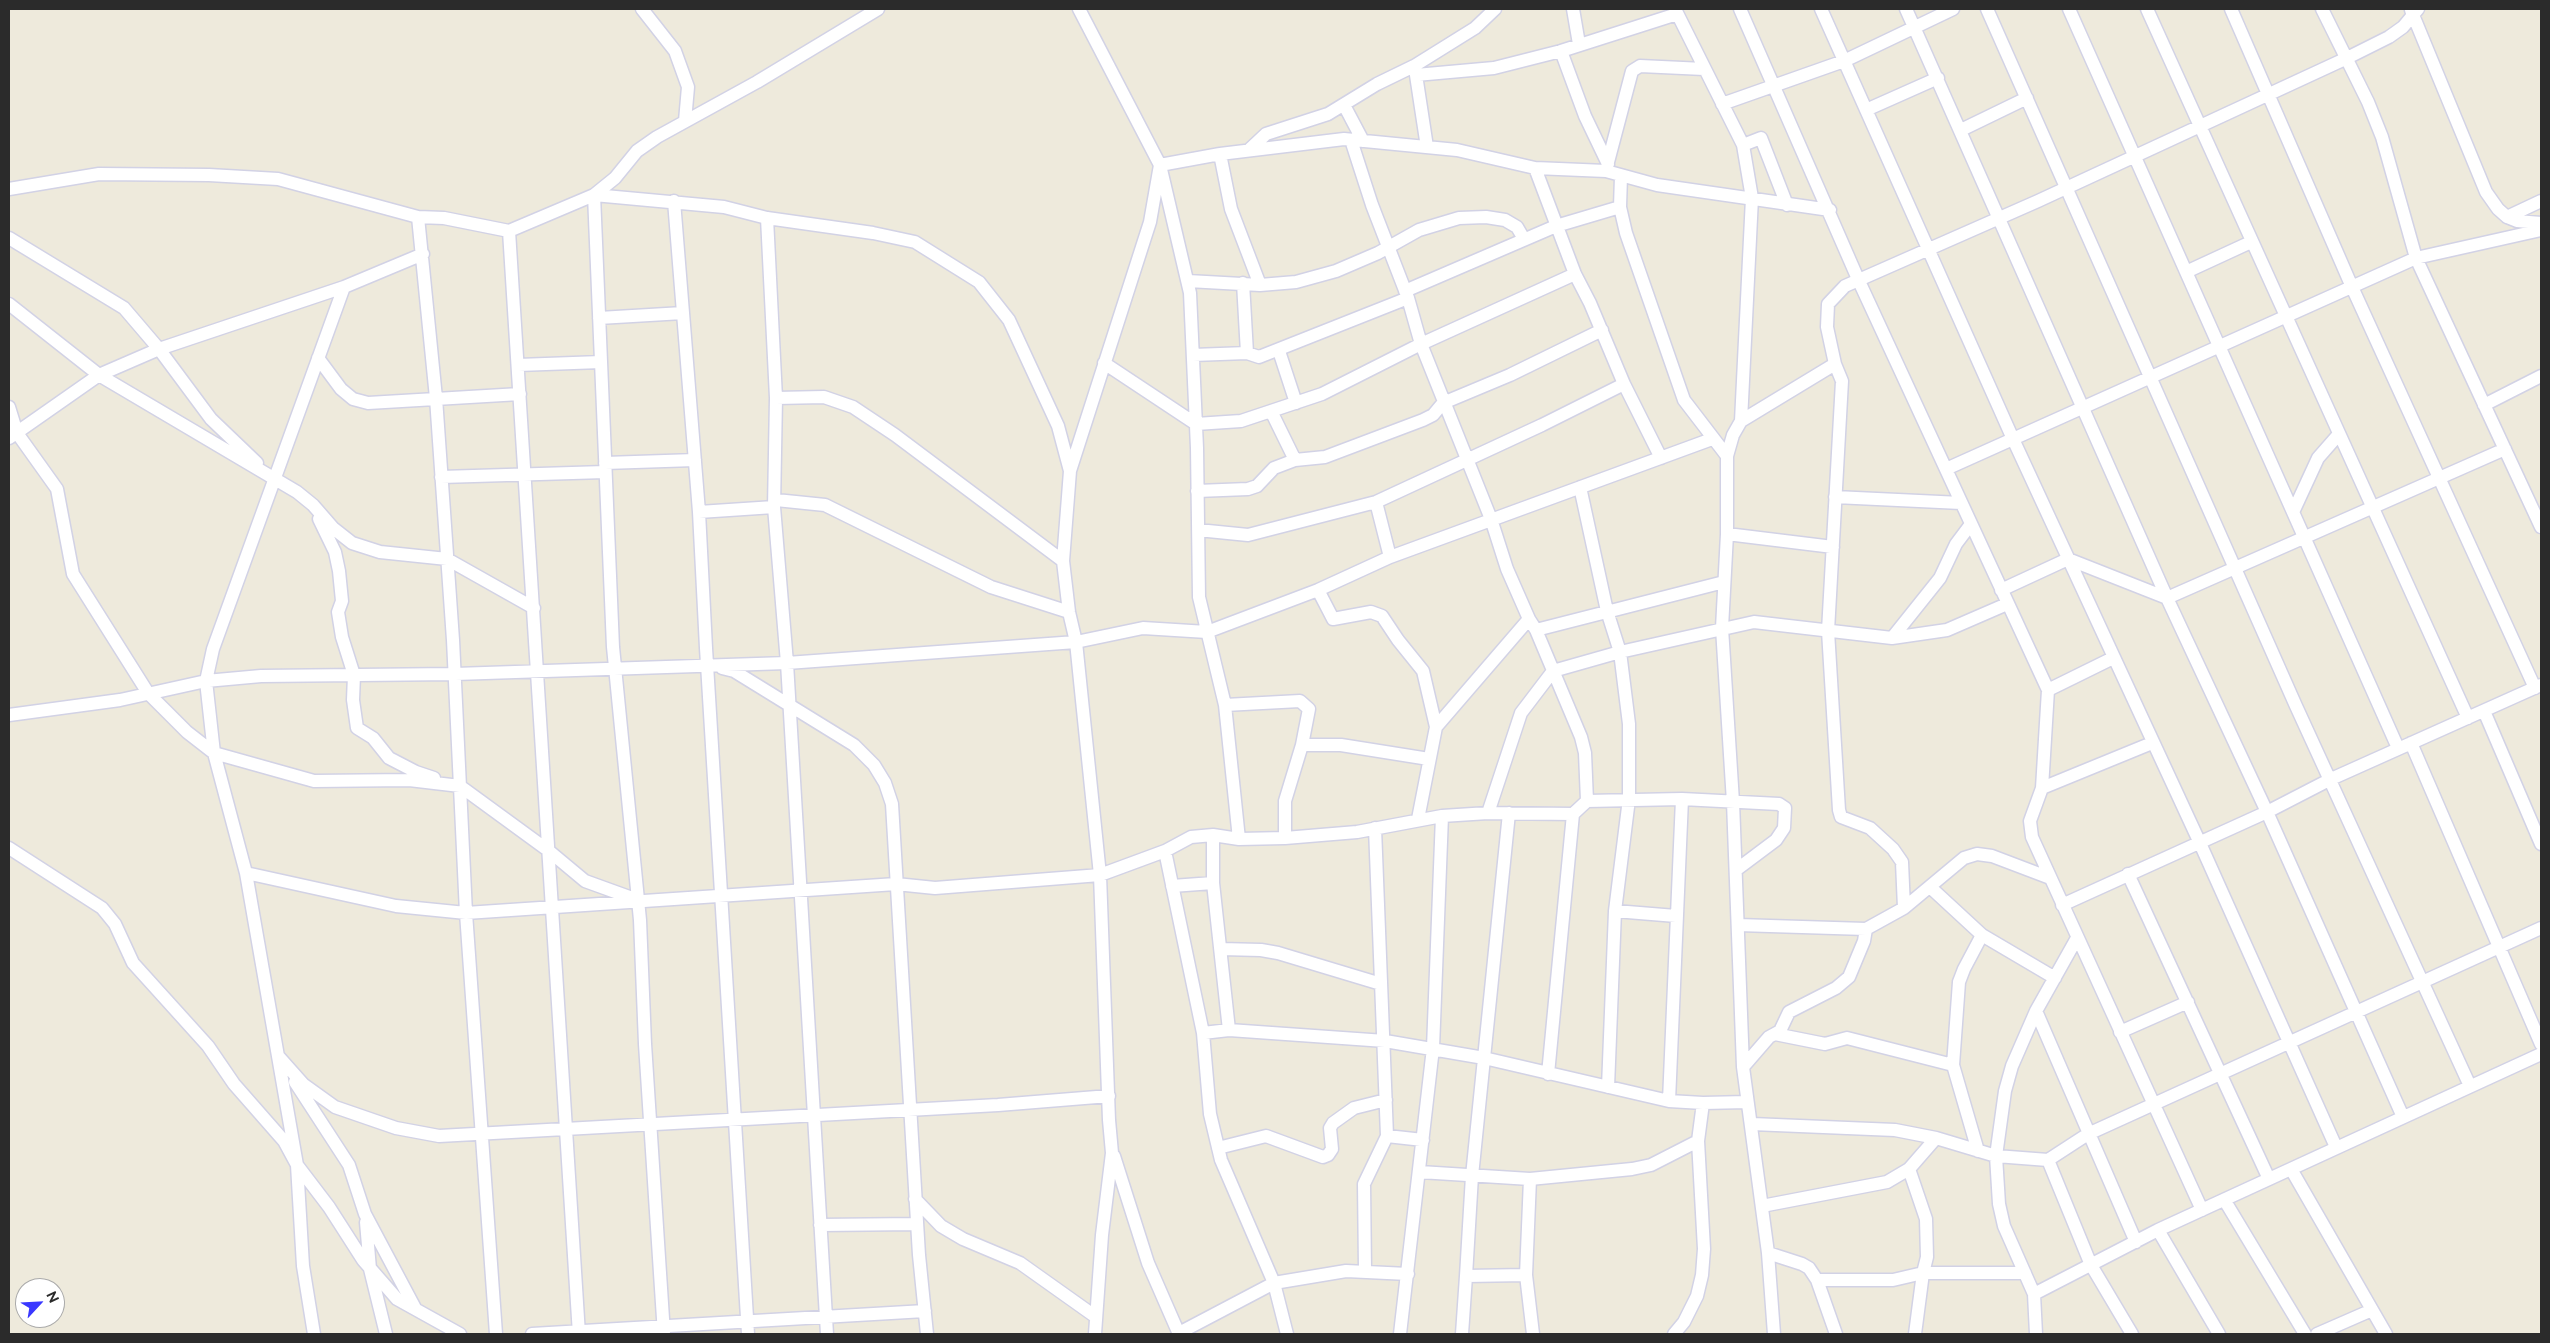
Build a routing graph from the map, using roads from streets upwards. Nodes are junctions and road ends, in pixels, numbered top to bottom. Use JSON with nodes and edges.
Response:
{"nodes":[{"id":1,"x":642,"y":9,"type":"edge"},
{"id":2,"x":878,"y":9,"type":"edge"},
{"id":3,"x":1079,"y":9,"type":"edge"},
{"id":4,"x":1495,"y":9,"type":"edge"},
{"id":5,"x":1573,"y":9,"type":"edge"},
{"id":6,"x":1740,"y":9,"type":"edge"},
{"id":7,"x":1821,"y":9,"type":"edge"},
{"id":8,"x":1906,"y":9,"type":"edge"},
{"id":9,"x":1954,"y":9,"type":"edge"},
{"id":10,"x":1987,"y":9,"type":"edge"},
{"id":11,"x":2069,"y":9,"type":"edge"},
{"id":12,"x":2147,"y":9,"type":"edge"},
{"id":13,"x":2231,"y":9,"type":"edge"},
{"id":14,"x":2322,"y":9,"type":"edge"},
{"id":15,"x":1676,"y":11,"type":"edge"},
{"id":16,"x":2414,"y":11,"type":"edge"},
{"id":17,"x":1914,"y":27,"type":"junction"},
{"id":18,"x":1580,"y":44,"type":"junction"},
{"id":19,"x":1562,"y":51,"type":"junction"},
{"id":20,"x":2345,"y":59,"type":"junction"},
{"id":21,"x":1844,"y":61,"type":"junction"},
{"id":22,"x":1704,"y":69,"type":"junction"},
{"id":23,"x":1415,"y":71,"type":"junction"},
{"id":24,"x":1938,"y":78,"type":"junction"},
{"id":25,"x":1773,"y":87,"type":"junction"},
{"id":26,"x":2270,"y":95,"type":"junction"},
{"id":27,"x":2028,"y":98,"type":"junction"},
{"id":28,"x":1722,"y":104,"type":"junction"},
{"id":29,"x":1344,"y":105,"type":"junction"},
{"id":30,"x":1866,"y":110,"type":"junction"},
{"id":31,"x":685,"y":121,"type":"junction"},
{"id":32,"x":2200,"y":124,"type":"junction"},
{"id":33,"x":1961,"y":130,"type":"junction"},
{"id":34,"x":1357,"y":141,"type":"junction"},
{"id":35,"x":1742,"y":145,"type":"junction"},
{"id":36,"x":1427,"y":147,"type":"junction"},
{"id":37,"x":1250,"y":150,"type":"junction"},
{"id":38,"x":1220,"y":154,"type":"junction"},
{"id":39,"x":2135,"y":156,"type":"junction"},
{"id":40,"x":1160,"y":165,"type":"junction"},
{"id":41,"x":1607,"y":166,"type":"junction"},
{"id":42,"x":1535,"y":168,"type":"junction"},
{"id":43,"x":1621,"y":176,"type":"junction"},
{"id":44,"x":2065,"y":188,"type":"junction"},
{"id":45,"x":9,"y":189,"type":"edge"},
{"id":46,"x":594,"y":194,"type":"junction"},
{"id":47,"x":1752,"y":198,"type":"junction"},
{"id":48,"x":674,"y":200,"type":"junction"},
{"id":49,"x":2541,"y":200,"type":"edge"},
{"id":50,"x":1787,"y":205,"type":"junction"},
{"id":51,"x":1620,"y":208,"type":"junction"},
{"id":52,"x":1830,"y":210,"type":"junction"},
{"id":53,"x":418,"y":217,"type":"junction"},
{"id":54,"x":1999,"y":217,"type":"junction"},
{"id":55,"x":767,"y":218,"type":"junction"},
{"id":56,"x":2507,"y":218,"type":"junction"},
{"id":57,"x":2541,"y":223,"type":"edge"},
{"id":58,"x":1556,"y":226,"type":"junction"},
{"id":59,"x":2541,"y":230,"type":"edge"},
{"id":60,"x":509,"y":232,"type":"junction"},
{"id":61,"x":9,"y":238,"type":"edge"},
{"id":62,"x":1524,"y":239,"type":"junction"},
{"id":63,"x":2251,"y":242,"type":"junction"},
{"id":64,"x":1388,"y":246,"type":"junction"},
{"id":65,"x":1928,"y":248,"type":"junction"},
{"id":66,"x":423,"y":254,"type":"junction"},
{"id":67,"x":2416,"y":258,"type":"junction"},
{"id":68,"x":2186,"y":272,"type":"junction"},
{"id":69,"x":1575,"y":274,"type":"junction"},
{"id":70,"x":1858,"y":279,"type":"junction"},
{"id":71,"x":1188,"y":281,"type":"junction"},
{"id":72,"x":1243,"y":283,"type":"junction"},
{"id":73,"x":1260,"y":285,"type":"junction"},
{"id":74,"x":344,"y":287,"type":"junction"},
{"id":75,"x":2352,"y":287,"type":"junction"},
{"id":76,"x":1406,"y":294,"type":"junction"},
{"id":77,"x":9,"y":304,"type":"edge"},
{"id":78,"x":683,"y":313,"type":"junction"},
{"id":79,"x":2285,"y":316,"type":"junction"},
{"id":80,"x":599,"y":318,"type":"junction"},
{"id":81,"x":1602,"y":330,"type":"junction"},
{"id":82,"x":1421,"y":344,"type":"junction"},
{"id":83,"x":2219,"y":346,"type":"junction"},
{"id":84,"x":159,"y":349,"type":"junction"},
{"id":85,"x":1279,"y":351,"type":"junction"},
{"id":86,"x":1247,"y":353,"type":"junction"},
{"id":87,"x":1193,"y":355,"type":"junction"},
{"id":88,"x":318,"y":358,"type":"junction"},
{"id":89,"x":601,"y":362,"type":"junction"},
{"id":90,"x":1104,"y":363,"type":"junction"},
{"id":91,"x":1835,"y":364,"type":"junction"},
{"id":92,"x":518,"y":365,"type":"junction"},
{"id":93,"x":99,"y":375,"type":"junction"},
{"id":94,"x":2150,"y":377,"type":"junction"},
{"id":95,"x":2541,"y":377,"type":"edge"},
{"id":96,"x":1624,"y":384,"type":"junction"},
{"id":97,"x":520,"y":394,"type":"junction"},
{"id":98,"x":436,"y":398,"type":"junction"},
{"id":99,"x":776,"y":398,"type":"junction"},
{"id":100,"x":1296,"y":403,"type":"junction"},
{"id":101,"x":1444,"y":403,"type":"junction"},
{"id":102,"x":2484,"y":405,"type":"junction"},
{"id":103,"x":2081,"y":406,"type":"junction"},
{"id":104,"x":9,"y":407,"type":"edge"},
{"id":105,"x":1271,"y":411,"type":"junction"},
{"id":106,"x":1741,"y":421,"type":"junction"},
{"id":107,"x":1196,"y":424,"type":"junction"},
{"id":108,"x":2339,"y":434,"type":"junction"},
{"id":109,"x":13,"y":435,"type":"edge"},
{"id":110,"x":1712,"y":439,"type":"junction"},
{"id":111,"x":2013,"y":439,"type":"junction"},
{"id":112,"x":2506,"y":448,"type":"junction"},
{"id":113,"x":1727,"y":456,"type":"junction"},
{"id":114,"x":1661,"y":458,"type":"junction"},
{"id":115,"x":695,"y":460,"type":"junction"},
{"id":116,"x":1295,"y":460,"type":"junction"},
{"id":117,"x":1467,"y":460,"type":"junction"},
{"id":118,"x":605,"y":468,"type":"junction"},
{"id":119,"x":1946,"y":469,"type":"junction"},
{"id":120,"x":1070,"y":471,"type":"junction"},
{"id":121,"x":525,"y":473,"type":"junction"},
{"id":122,"x":441,"y":477,"type":"junction"},
{"id":123,"x":2439,"y":478,"type":"junction"},
{"id":124,"x":275,"y":480,"type":"junction"},
{"id":125,"x":1580,"y":487,"type":"junction"},
{"id":126,"x":1198,"y":491,"type":"junction"},
{"id":127,"x":1835,"y":497,"type":"junction"},
{"id":128,"x":1376,"y":502,"type":"junction"},
{"id":129,"x":1961,"y":503,"type":"junction"},
{"id":130,"x":775,"y":504,"type":"junction"},
{"id":131,"x":313,"y":505,"type":"junction"},
{"id":132,"x":2373,"y":508,"type":"junction"},
{"id":133,"x":2294,"y":510,"type":"junction"},
{"id":134,"x":699,"y":512,"type":"junction"},
{"id":135,"x":1491,"y":519,"type":"junction"},
{"id":136,"x":1971,"y":524,"type":"junction"},
{"id":137,"x":2541,"y":526,"type":"edge"},
{"id":138,"x":1198,"y":530,"type":"junction"},
{"id":139,"x":1727,"y":534,"type":"junction"},
{"id":140,"x":2304,"y":536,"type":"junction"},
{"id":141,"x":1833,"y":547,"type":"junction"},
{"id":142,"x":1390,"y":557,"type":"junction"},
{"id":143,"x":447,"y":559,"type":"junction"},
{"id":144,"x":2068,"y":559,"type":"junction"},
{"id":145,"x":1063,"y":561,"type":"junction"},
{"id":146,"x":2235,"y":568,"type":"junction"},
{"id":147,"x":1724,"y":582,"type":"junction"},
{"id":148,"x":1318,"y":590,"type":"junction"},
{"id":149,"x":2001,"y":590,"type":"junction"},
{"id":150,"x":2166,"y":598,"type":"junction"},
{"id":151,"x":2008,"y":604,"type":"junction"},
{"id":152,"x":534,"y":608,"type":"junction"},
{"id":153,"x":1607,"y":611,"type":"junction"},
{"id":154,"x":1069,"y":612,"type":"junction"},
{"id":155,"x":1528,"y":619,"type":"junction"},
{"id":156,"x":1722,"y":628,"type":"junction"},
{"id":157,"x":1536,"y":630,"type":"junction"},
{"id":158,"x":1207,"y":632,"type":"junction"},
{"id":159,"x":1828,"y":632,"type":"junction"},
{"id":160,"x":1892,"y":638,"type":"junction"},
{"id":161,"x":1076,"y":642,"type":"junction"},
{"id":162,"x":1620,"y":652,"type":"junction"},
{"id":163,"x":2113,"y":658,"type":"junction"},
{"id":164,"x":787,"y":663,"type":"junction"},
{"id":165,"x":711,"y":666,"type":"junction"},
{"id":166,"x":616,"y":669,"type":"junction"},
{"id":167,"x":538,"y":671,"type":"junction"},
{"id":168,"x":1553,"y":671,"type":"junction"},
{"id":169,"x":455,"y":674,"type":"junction"},
{"id":170,"x":354,"y":675,"type":"junction"},
{"id":171,"x":206,"y":681,"type":"junction"},
{"id":172,"x":2538,"y":687,"type":"edge"},
{"id":173,"x":2048,"y":690,"type":"junction"},
{"id":174,"x":148,"y":693,"type":"junction"},
{"id":175,"x":787,"y":705,"type":"junction"},
{"id":176,"x":1225,"y":705,"type":"junction"},
{"id":177,"x":2484,"y":711,"type":"junction"},
{"id":178,"x":9,"y":715,"type":"edge"},
{"id":179,"x":2468,"y":718,"type":"junction"},
{"id":180,"x":1436,"y":726,"type":"junction"},
{"id":181,"x":2152,"y":743,"type":"junction"},
{"id":182,"x":2411,"y":743,"type":"junction"},
{"id":183,"x":1302,"y":745,"type":"junction"},
{"id":184,"x":2398,"y":748,"type":"junction"},
{"id":185,"x":214,"y":753,"type":"junction"},
{"id":186,"x":1429,"y":759,"type":"junction"},
{"id":187,"x":2331,"y":779,"type":"junction"},
{"id":188,"x":460,"y":786,"type":"junction"},
{"id":189,"x":2042,"y":788,"type":"junction"},
{"id":190,"x":1682,"y":798,"type":"junction"},
{"id":191,"x":1629,"y":799,"type":"junction"},
{"id":192,"x":1587,"y":802,"type":"junction"},
{"id":193,"x":1733,"y":802,"type":"junction"},
{"id":194,"x":2267,"y":812,"type":"junction"},
{"id":195,"x":1488,"y":813,"type":"junction"},
{"id":196,"x":1509,"y":813,"type":"junction"},
{"id":197,"x":1573,"y":814,"type":"junction"},
{"id":198,"x":1442,"y":816,"type":"junction"},
{"id":199,"x":1418,"y":819,"type":"junction"},
{"id":200,"x":1376,"y":828,"type":"junction"},
{"id":201,"x":1213,"y":835,"type":"junction"},
{"id":202,"x":1285,"y":838,"type":"junction"},
{"id":203,"x":1239,"y":839,"type":"junction"},
{"id":204,"x":2199,"y":841,"type":"junction"},
{"id":205,"x":2541,"y":844,"type":"edge"},
{"id":206,"x":9,"y":848,"type":"edge"},
{"id":207,"x":1165,"y":851,"type":"junction"},
{"id":208,"x":549,"y":852,"type":"junction"},
{"id":209,"x":1736,"y":870,"type":"junction"},
{"id":210,"x":246,"y":873,"type":"junction"},
{"id":211,"x":2128,"y":874,"type":"junction"},
{"id":212,"x":1100,"y":875,"type":"junction"},
{"id":213,"x":2050,"y":878,"type":"junction"},
{"id":214,"x":1213,"y":882,"type":"junction"},
{"id":215,"x":896,"y":884,"type":"junction"},
{"id":216,"x":1172,"y":886,"type":"junction"},
{"id":217,"x":1930,"y":887,"type":"junction"},
{"id":218,"x":800,"y":890,"type":"junction"},
{"id":219,"x":722,"y":895,"type":"junction"},
{"id":220,"x":638,"y":900,"type":"junction"},
{"id":221,"x":2062,"y":905,"type":"junction"},
{"id":222,"x":552,"y":906,"type":"junction"},
{"id":223,"x":1904,"y":908,"type":"junction"},
{"id":224,"x":1615,"y":912,"type":"junction"},
{"id":225,"x":466,"y":913,"type":"junction"},
{"id":226,"x":1676,"y":916,"type":"junction"},
{"id":227,"x":1738,"y":925,"type":"junction"},
{"id":228,"x":2541,"y":928,"type":"edge"},
{"id":229,"x":1866,"y":930,"type":"junction"},
{"id":230,"x":1982,"y":935,"type":"junction"},
{"id":231,"x":2077,"y":938,"type":"junction"},
{"id":232,"x":2498,"y":946,"type":"junction"},
{"id":233,"x":1221,"y":949,"type":"junction"},
{"id":234,"x":2055,"y":978,"type":"junction"},
{"id":235,"x":2422,"y":981,"type":"junction"},
{"id":236,"x":1381,"y":984,"type":"junction"},
{"id":237,"x":2188,"y":1002,"type":"junction"},
{"id":238,"x":2036,"y":1011,"type":"junction"},
{"id":239,"x":2355,"y":1012,"type":"junction"},
{"id":240,"x":1229,"y":1030,"type":"junction"},
{"id":241,"x":2120,"y":1032,"type":"junction"},
{"id":242,"x":1203,"y":1033,"type":"junction"},
{"id":243,"x":1775,"y":1034,"type":"junction"},
{"id":244,"x":1385,"y":1041,"type":"junction"},
{"id":245,"x":2289,"y":1043,"type":"junction"},
{"id":246,"x":2541,"y":1044,"type":"edge"},
{"id":247,"x":1433,"y":1048,"type":"junction"},
{"id":248,"x":2541,"y":1054,"type":"edge"},
{"id":249,"x":279,"y":1056,"type":"junction"},
{"id":250,"x":1484,"y":1058,"type":"junction"},
{"id":251,"x":1953,"y":1065,"type":"junction"},
{"id":252,"x":1743,"y":1067,"type":"junction"},
{"id":253,"x":2221,"y":1073,"type":"junction"},
{"id":254,"x":1548,"y":1074,"type":"junction"},
{"id":255,"x":2470,"y":1086,"type":"junction"},
{"id":256,"x":1608,"y":1087,"type":"junction"},
{"id":257,"x":1109,"y":1096,"type":"junction"},
{"id":258,"x":1386,"y":1100,"type":"junction"},
{"id":259,"x":1669,"y":1100,"type":"junction"},
{"id":260,"x":1747,"y":1102,"type":"junction"},
{"id":261,"x":1703,"y":1103,"type":"junction"},
{"id":262,"x":2154,"y":1104,"type":"junction"},
{"id":263,"x":910,"y":1110,"type":"junction"},
{"id":264,"x":814,"y":1116,"type":"junction"},
{"id":265,"x":2403,"y":1117,"type":"junction"},
{"id":266,"x":735,"y":1120,"type":"junction"},
{"id":267,"x":1752,"y":1124,"type":"junction"},
{"id":268,"x":651,"y":1125,"type":"junction"},
{"id":269,"x":567,"y":1130,"type":"junction"},
{"id":270,"x":2088,"y":1134,"type":"junction"},
{"id":271,"x":482,"y":1135,"type":"junction"},
{"id":272,"x":1387,"y":1136,"type":"junction"},
{"id":273,"x":1936,"y":1138,"type":"junction"},
{"id":274,"x":1423,"y":1140,"type":"junction"},
{"id":275,"x":1698,"y":1141,"type":"junction"},
{"id":276,"x":2336,"y":1147,"type":"junction"},
{"id":277,"x":1218,"y":1148,"type":"junction"},
{"id":278,"x":1978,"y":1151,"type":"junction"},
{"id":279,"x":1112,"y":1152,"type":"junction"},
{"id":280,"x":1996,"y":1156,"type":"junction"},
{"id":281,"x":2048,"y":1160,"type":"junction"},
{"id":282,"x":298,"y":1165,"type":"junction"},
{"id":283,"x":1909,"y":1169,"type":"junction"},
{"id":284,"x":2291,"y":1169,"type":"junction"},
{"id":285,"x":1420,"y":1172,"type":"junction"},
{"id":286,"x":1472,"y":1176,"type":"junction"},
{"id":287,"x":1530,"y":1179,"type":"junction"},
{"id":288,"x":2269,"y":1179,"type":"junction"},
{"id":289,"x":915,"y":1199,"type":"junction"},
{"id":290,"x":2225,"y":1201,"type":"junction"},
{"id":291,"x":1762,"y":1206,"type":"junction"},
{"id":292,"x":2202,"y":1210,"type":"junction"},
{"id":293,"x":365,"y":1214,"type":"junction"},
{"id":294,"x":917,"y":1224,"type":"junction"},
{"id":295,"x":820,"y":1225,"type":"junction"},
{"id":296,"x":2158,"y":1230,"type":"junction"},
{"id":297,"x":2136,"y":1242,"type":"junction"},
{"id":298,"x":1768,"y":1253,"type":"junction"},
{"id":299,"x":2091,"y":1266,"type":"junction"},
{"id":300,"x":370,"y":1269,"type":"junction"},
{"id":301,"x":1365,"y":1270,"type":"junction"},
{"id":302,"x":1923,"y":1273,"type":"junction"},
{"id":303,"x":2024,"y":1273,"type":"junction"},
{"id":304,"x":1408,"y":1274,"type":"junction"},
{"id":305,"x":1466,"y":1276,"type":"junction"},
{"id":306,"x":1526,"y":1276,"type":"junction"},
{"id":307,"x":1818,"y":1280,"type":"junction"},
{"id":308,"x":1274,"y":1282,"type":"junction"},
{"id":309,"x":2034,"y":1294,"type":"junction"},
{"id":310,"x":415,"y":1308,"type":"junction"},
{"id":311,"x":2372,"y":1310,"type":"junction"},
{"id":312,"x":925,"y":1311,"type":"junction"},
{"id":313,"x":825,"y":1317,"type":"junction"},
{"id":314,"x":1096,"y":1317,"type":"junction"},
{"id":315,"x":748,"y":1321,"type":"junction"},
{"id":316,"x":664,"y":1330,"type":"edge"},
{"id":317,"x":579,"y":1332,"type":"edge"},
{"id":318,"x":314,"y":1334,"type":"edge"},
{"id":319,"x":386,"y":1334,"type":"edge"},
{"id":320,"x":460,"y":1334,"type":"edge"},
{"id":321,"x":496,"y":1334,"type":"edge"},
{"id":322,"x":532,"y":1334,"type":"edge"},
{"id":323,"x":748,"y":1334,"type":"edge"},
{"id":324,"x":827,"y":1334,"type":"edge"},
{"id":325,"x":927,"y":1334,"type":"edge"},
{"id":326,"x":1095,"y":1334,"type":"edge"},
{"id":327,"x":1179,"y":1334,"type":"edge"},
{"id":328,"x":1287,"y":1334,"type":"edge"},
{"id":329,"x":1400,"y":1334,"type":"edge"},
{"id":330,"x":1462,"y":1334,"type":"edge"},
{"id":331,"x":1533,"y":1334,"type":"edge"},
{"id":332,"x":1674,"y":1334,"type":"edge"},
{"id":333,"x":1774,"y":1334,"type":"edge"},
{"id":334,"x":1836,"y":1334,"type":"edge"},
{"id":335,"x":1915,"y":1334,"type":"edge"},
{"id":336,"x":2036,"y":1334,"type":"edge"},
{"id":337,"x":2132,"y":1334,"type":"edge"},
{"id":338,"x":2219,"y":1334,"type":"edge"},
{"id":339,"x":2305,"y":1334,"type":"edge"},
{"id":340,"x":2317,"y":1334,"type":"edge"},
{"id":341,"x":2386,"y":1334,"type":"edge"}],
"edges":[{"from":1,"to":31,"type":"street"},
{"from":2,"to":31,"type":"street"},
{"from":3,"to":40,"type":"street"},
{"from":4,"to":23,"type":"street"},
{"from":5,"to":18,"type":"street"},
{"from":6,"to":25,"type":"street"},
{"from":7,"to":21,"type":"street"},
{"from":8,"to":17,"type":"street"},
{"from":9,"to":17,"type":"street"},
{"from":10,"to":27,"type":"street"},
{"from":11,"to":39,"type":"street"},
{"from":12,"to":32,"type":"street"},
{"from":13,"to":26,"type":"street"},
{"from":14,"to":20,"type":"street"},
{"from":15,"to":18,"type":"street"},
{"from":15,"to":22,"type":"street"},
{"from":16,"to":20,"type":"street"},
{"from":16,"to":56,"type":"street"},
{"from":17,"to":21,"type":"street"},
{"from":17,"to":24,"type":"street"},
{"from":18,"to":19,"type":"street"},
{"from":19,"to":23,"type":"street"},
{"from":19,"to":41,"type":"street"},
{"from":20,"to":26,"type":"street"},
{"from":20,"to":67,"type":"street"},
{"from":21,"to":25,"type":"street"},
{"from":21,"to":30,"type":"street"},
{"from":22,"to":28,"type":"street"},
{"from":22,"to":41,"type":"street"},
{"from":23,"to":29,"type":"street"},
{"from":23,"to":36,"type":"street"},
{"from":24,"to":30,"type":"street"},
{"from":24,"to":33,"type":"street"},
{"from":25,"to":28,"type":"street"},
{"from":25,"to":52,"type":"street"},
{"from":26,"to":32,"type":"street"},
{"from":26,"to":75,"type":"street"},
{"from":27,"to":33,"type":"street"},
{"from":27,"to":44,"type":"street"},
{"from":28,"to":35,"type":"street"},
{"from":29,"to":34,"type":"street"},
{"from":29,"to":37,"type":"street"},
{"from":30,"to":65,"type":"street"},
{"from":31,"to":46,"type":"street"},
{"from":32,"to":39,"type":"street"},
{"from":32,"to":63,"type":"street"},
{"from":33,"to":54,"type":"street"},
{"from":34,"to":36,"type":"street"},
{"from":34,"to":37,"type":"street"},
{"from":34,"to":64,"type":"street"},
{"from":35,"to":47,"type":"street"},
{"from":35,"to":50,"type":"street"},
{"from":36,"to":42,"type":"street"},
{"from":37,"to":38,"type":"street"},
{"from":38,"to":40,"type":"street"},
{"from":38,"to":73,"type":"street"},
{"from":39,"to":44,"type":"street"},
{"from":39,"to":68,"type":"street"},
{"from":40,"to":71,"type":"street"},
{"from":40,"to":90,"type":"street"},
{"from":41,"to":42,"type":"street"},
{"from":41,"to":43,"type":"street"},
{"from":42,"to":58,"type":"street"},
{"from":43,"to":47,"type":"street"},
{"from":43,"to":51,"type":"street"},
{"from":44,"to":54,"type":"street"},
{"from":44,"to":94,"type":"street"},
{"from":45,"to":53,"type":"street"},
{"from":46,"to":48,"type":"street"},
{"from":46,"to":60,"type":"street"},
{"from":46,"to":80,"type":"street"},
{"from":47,"to":50,"type":"street"},
{"from":47,"to":106,"type":"street"},
{"from":48,"to":55,"type":"street"},
{"from":48,"to":78,"type":"street"},
{"from":49,"to":56,"type":"street"},
{"from":50,"to":52,"type":"street"},
{"from":51,"to":58,"type":"street"},
{"from":51,"to":110,"type":"street"},
{"from":52,"to":70,"type":"street"},
{"from":53,"to":60,"type":"street"},
{"from":53,"to":66,"type":"street"},
{"from":54,"to":65,"type":"street"},
{"from":54,"to":103,"type":"street"},
{"from":55,"to":99,"type":"street"},
{"from":55,"to":120,"type":"street"},
{"from":56,"to":57,"type":"street"},
{"from":58,"to":62,"type":"street"},
{"from":58,"to":69,"type":"street"},
{"from":59,"to":67,"type":"street"},
{"from":60,"to":92,"type":"street"},
{"from":61,"to":84,"type":"street"},
{"from":62,"to":64,"type":"street"},
{"from":62,"to":76,"type":"street"},
{"from":63,"to":68,"type":"street"},
{"from":63,"to":79,"type":"street"},
{"from":64,"to":73,"type":"street"},
{"from":64,"to":76,"type":"street"},
{"from":65,"to":70,"type":"street"},
{"from":65,"to":111,"type":"street"},
{"from":66,"to":74,"type":"street"},
{"from":66,"to":98,"type":"street"},
{"from":67,"to":75,"type":"street"},
{"from":67,"to":102,"type":"street"},
{"from":68,"to":83,"type":"street"},
{"from":69,"to":81,"type":"street"},
{"from":69,"to":82,"type":"street"},
{"from":70,"to":91,"type":"street"},
{"from":70,"to":119,"type":"street"},
{"from":71,"to":72,"type":"street"},
{"from":71,"to":87,"type":"street"},
{"from":72,"to":73,"type":"street"},
{"from":72,"to":86,"type":"street"},
{"from":74,"to":84,"type":"street"},
{"from":74,"to":88,"type":"street"},
{"from":75,"to":79,"type":"street"},
{"from":75,"to":123,"type":"street"},
{"from":76,"to":82,"type":"street"},
{"from":76,"to":85,"type":"street"},
{"from":77,"to":93,"type":"street"},
{"from":78,"to":80,"type":"street"},
{"from":78,"to":115,"type":"street"},
{"from":79,"to":83,"type":"street"},
{"from":79,"to":108,"type":"street"},
{"from":80,"to":89,"type":"street"},
{"from":81,"to":96,"type":"street"},
{"from":81,"to":101,"type":"street"},
{"from":82,"to":100,"type":"street"},
{"from":82,"to":101,"type":"street"},
{"from":83,"to":94,"type":"street"},
{"from":83,"to":133,"type":"street"},
{"from":84,"to":93,"type":"street"},
{"from":84,"to":124,"type":"street"},
{"from":85,"to":86,"type":"street"},
{"from":85,"to":100,"type":"street"},
{"from":86,"to":87,"type":"street"},
{"from":87,"to":107,"type":"street"},
{"from":88,"to":98,"type":"street"},
{"from":88,"to":124,"type":"street"},
{"from":89,"to":92,"type":"street"},
{"from":89,"to":118,"type":"street"},
{"from":90,"to":107,"type":"street"},
{"from":90,"to":120,"type":"street"},
{"from":91,"to":106,"type":"street"},
{"from":91,"to":127,"type":"street"},
{"from":92,"to":97,"type":"street"},
{"from":93,"to":109,"type":"street"},
{"from":93,"to":124,"type":"street"},
{"from":94,"to":103,"type":"street"},
{"from":94,"to":146,"type":"street"},
{"from":95,"to":102,"type":"street"},
{"from":96,"to":114,"type":"street"},
{"from":96,"to":117,"type":"street"},
{"from":97,"to":98,"type":"street"},
{"from":97,"to":121,"type":"street"},
{"from":98,"to":122,"type":"street"},
{"from":99,"to":130,"type":"street"},
{"from":99,"to":145,"type":"street"},
{"from":100,"to":105,"type":"street"},
{"from":101,"to":116,"type":"street"},
{"from":101,"to":117,"type":"street"},
{"from":102,"to":112,"type":"street"},
{"from":103,"to":111,"type":"street"},
{"from":103,"to":150,"type":"street"},
{"from":104,"to":109,"type":"street"},
{"from":105,"to":107,"type":"street"},
{"from":105,"to":116,"type":"street"},
{"from":106,"to":113,"type":"street"},
{"from":107,"to":126,"type":"street"},
{"from":108,"to":132,"type":"street"},
{"from":108,"to":133,"type":"street"},
{"from":109,"to":174,"type":"street"},
{"from":110,"to":113,"type":"street"},
{"from":110,"to":114,"type":"street"},
{"from":111,"to":119,"type":"street"},
{"from":111,"to":144,"type":"street"},
{"from":112,"to":123,"type":"street"},
{"from":112,"to":137,"type":"street"},
{"from":113,"to":139,"type":"street"},
{"from":114,"to":125,"type":"street"},
{"from":115,"to":118,"type":"street"},
{"from":115,"to":134,"type":"street"},
{"from":116,"to":126,"type":"street"},
{"from":117,"to":128,"type":"street"},
{"from":117,"to":135,"type":"street"},
{"from":118,"to":121,"type":"street"},
{"from":118,"to":166,"type":"street"},
{"from":119,"to":129,"type":"street"},
{"from":120,"to":145,"type":"street"},
{"from":121,"to":122,"type":"street"},
{"from":121,"to":152,"type":"street"},
{"from":122,"to":143,"type":"street"},
{"from":123,"to":132,"type":"street"},
{"from":123,"to":172,"type":"street"},
{"from":124,"to":131,"type":"street"},
{"from":124,"to":171,"type":"street"},
{"from":125,"to":135,"type":"street"},
{"from":125,"to":153,"type":"street"},
{"from":126,"to":138,"type":"street"},
{"from":127,"to":129,"type":"street"},
{"from":127,"to":141,"type":"street"},
{"from":128,"to":138,"type":"street"},
{"from":128,"to":142,"type":"street"},
{"from":129,"to":136,"type":"street"},
{"from":130,"to":134,"type":"street"},
{"from":130,"to":154,"type":"street"},
{"from":130,"to":164,"type":"street"},
{"from":131,"to":143,"type":"street"},
{"from":131,"to":170,"type":"street"},
{"from":132,"to":140,"type":"street"},
{"from":132,"to":179,"type":"street"},
{"from":133,"to":140,"type":"street"},
{"from":134,"to":165,"type":"street"},
{"from":135,"to":142,"type":"street"},
{"from":135,"to":155,"type":"street"},
{"from":136,"to":149,"type":"street"},
{"from":136,"to":160,"type":"street"},
{"from":138,"to":158,"type":"street"},
{"from":139,"to":141,"type":"street"},
{"from":139,"to":147,"type":"street"},
{"from":140,"to":146,"type":"street"},
{"from":140,"to":184,"type":"street"},
{"from":141,"to":159,"type":"street"},
{"from":142,"to":148,"type":"street"},
{"from":143,"to":152,"type":"street"},
{"from":143,"to":169,"type":"street"},
{"from":144,"to":149,"type":"street"},
{"from":144,"to":150,"type":"street"},
{"from":144,"to":163,"type":"street"},
{"from":145,"to":154,"type":"street"},
{"from":146,"to":150,"type":"street"},
{"from":146,"to":187,"type":"street"},
{"from":147,"to":153,"type":"street"},
{"from":147,"to":156,"type":"street"},
{"from":148,"to":158,"type":"street"},
{"from":148,"to":180,"type":"street"},
{"from":149,"to":151,"type":"street"},
{"from":150,"to":194,"type":"street"},
{"from":151,"to":160,"type":"street"},
{"from":151,"to":173,"type":"street"},
{"from":152,"to":167,"type":"street"},
{"from":153,"to":157,"type":"street"},
{"from":153,"to":162,"type":"street"},
{"from":154,"to":161,"type":"street"},
{"from":155,"to":157,"type":"street"},
{"from":155,"to":180,"type":"street"},
{"from":156,"to":159,"type":"street"},
{"from":156,"to":162,"type":"street"},
{"from":156,"to":193,"type":"street"},
{"from":157,"to":168,"type":"street"},
{"from":158,"to":161,"type":"street"},
{"from":158,"to":176,"type":"street"},
{"from":159,"to":160,"type":"street"},
{"from":159,"to":223,"type":"street"},
{"from":161,"to":164,"type":"street"},
{"from":161,"to":212,"type":"street"},
{"from":162,"to":168,"type":"street"},
{"from":162,"to":191,"type":"street"},
{"from":163,"to":173,"type":"street"},
{"from":163,"to":181,"type":"street"},
{"from":164,"to":165,"type":"street"},
{"from":164,"to":175,"type":"street"},
{"from":165,"to":166,"type":"street"},
{"from":165,"to":175,"type":"street"},
{"from":165,"to":219,"type":"street"},
{"from":166,"to":167,"type":"street"},
{"from":166,"to":220,"type":"street"},
{"from":167,"to":169,"type":"street"},
{"from":167,"to":208,"type":"street"},
{"from":168,"to":192,"type":"street"},
{"from":168,"to":195,"type":"street"},
{"from":169,"to":170,"type":"street"},
{"from":169,"to":188,"type":"street"},
{"from":170,"to":171,"type":"street"},
{"from":170,"to":188,"type":"street"},
{"from":171,"to":174,"type":"street"},
{"from":171,"to":185,"type":"street"},
{"from":172,"to":177,"type":"street"},
{"from":173,"to":189,"type":"street"},
{"from":174,"to":178,"type":"street"},
{"from":174,"to":185,"type":"street"},
{"from":175,"to":215,"type":"street"},
{"from":175,"to":218,"type":"street"},
{"from":176,"to":183,"type":"street"},
{"from":176,"to":203,"type":"street"},
{"from":177,"to":179,"type":"street"},
{"from":177,"to":205,"type":"street"},
{"from":179,"to":182,"type":"street"},
{"from":180,"to":186,"type":"street"},
{"from":181,"to":189,"type":"street"},
{"from":181,"to":204,"type":"street"},
{"from":182,"to":184,"type":"street"},
{"from":182,"to":232,"type":"street"},
{"from":183,"to":186,"type":"street"},
{"from":183,"to":202,"type":"street"},
{"from":184,"to":187,"type":"street"},
{"from":185,"to":188,"type":"street"},
{"from":185,"to":210,"type":"street"},
{"from":186,"to":199,"type":"street"},
{"from":187,"to":194,"type":"street"},
{"from":187,"to":235,"type":"street"},
{"from":188,"to":208,"type":"street"},
{"from":188,"to":225,"type":"street"},
{"from":189,"to":213,"type":"street"},
{"from":190,"to":191,"type":"street"},
{"from":190,"to":193,"type":"street"},
{"from":190,"to":226,"type":"street"},
{"from":191,"to":192,"type":"street"},
{"from":191,"to":224,"type":"street"},
{"from":192,"to":197,"type":"street"},
{"from":193,"to":209,"type":"street"},
{"from":193,"to":209,"type":"street"},
{"from":194,"to":204,"type":"street"},
{"from":194,"to":239,"type":"street"},
{"from":195,"to":196,"type":"street"},
{"from":195,"to":198,"type":"street"},
{"from":196,"to":197,"type":"street"},
{"from":196,"to":250,"type":"street"},
{"from":197,"to":254,"type":"street"},
{"from":198,"to":199,"type":"street"},
{"from":198,"to":247,"type":"street"},
{"from":199,"to":200,"type":"street"},
{"from":200,"to":202,"type":"street"},
{"from":200,"to":236,"type":"street"},
{"from":201,"to":203,"type":"street"},
{"from":201,"to":207,"type":"street"},
{"from":201,"to":214,"type":"street"},
{"from":202,"to":203,"type":"street"},
{"from":204,"to":211,"type":"street"},
{"from":204,"to":245,"type":"street"},
{"from":206,"to":282,"type":"street"},
{"from":207,"to":212,"type":"street"},
{"from":207,"to":216,"type":"street"},
{"from":208,"to":220,"type":"street"},
{"from":208,"to":222,"type":"street"},
{"from":209,"to":227,"type":"street"},
{"from":210,"to":225,"type":"street"},
{"from":210,"to":249,"type":"street"},
{"from":211,"to":221,"type":"street"},
{"from":211,"to":237,"type":"street"},
{"from":212,"to":215,"type":"street"},
{"from":212,"to":257,"type":"street"},
{"from":213,"to":217,"type":"street"},
{"from":213,"to":221,"type":"street"},
{"from":214,"to":216,"type":"street"},
{"from":214,"to":233,"type":"street"},
{"from":215,"to":218,"type":"street"},
{"from":215,"to":263,"type":"street"},
{"from":216,"to":242,"type":"street"},
{"from":217,"to":223,"type":"street"},
{"from":217,"to":230,"type":"street"},
{"from":218,"to":219,"type":"street"},
{"from":218,"to":264,"type":"street"},
{"from":219,"to":220,"type":"street"},
{"from":219,"to":266,"type":"street"},
{"from":220,"to":222,"type":"street"},
{"from":220,"to":268,"type":"street"},
{"from":221,"to":231,"type":"street"},
{"from":222,"to":225,"type":"street"},
{"from":222,"to":269,"type":"street"},
{"from":223,"to":229,"type":"street"},
{"from":224,"to":226,"type":"street"},
{"from":224,"to":256,"type":"street"},
{"from":225,"to":271,"type":"street"},
{"from":226,"to":259,"type":"street"},
{"from":227,"to":229,"type":"street"},
{"from":227,"to":252,"type":"street"},
{"from":228,"to":232,"type":"street"},
{"from":229,"to":243,"type":"street"},
{"from":230,"to":234,"type":"street"},
{"from":230,"to":251,"type":"street"},
{"from":231,"to":234,"type":"street"},
{"from":231,"to":241,"type":"street"},
{"from":232,"to":235,"type":"street"},
{"from":232,"to":246,"type":"street"},
{"from":233,"to":236,"type":"street"},
{"from":233,"to":240,"type":"street"},
{"from":234,"to":238,"type":"street"},
{"from":235,"to":239,"type":"street"},
{"from":235,"to":255,"type":"street"},
{"from":236,"to":244,"type":"street"},
{"from":237,"to":241,"type":"street"},
{"from":237,"to":253,"type":"street"},
{"from":238,"to":270,"type":"street"},
{"from":238,"to":280,"type":"street"},
{"from":239,"to":245,"type":"street"},
{"from":239,"to":265,"type":"street"},
{"from":240,"to":242,"type":"street"},
{"from":240,"to":244,"type":"street"},
{"from":241,"to":262,"type":"street"},
{"from":242,"to":277,"type":"street"},
{"from":243,"to":251,"type":"street"},
{"from":243,"to":252,"type":"street"},
{"from":244,"to":247,"type":"street"},
{"from":244,"to":258,"type":"street"},
{"from":245,"to":253,"type":"street"},
{"from":245,"to":276,"type":"street"},
{"from":247,"to":250,"type":"street"},
{"from":247,"to":274,"type":"street"},
{"from":248,"to":255,"type":"street"},
{"from":249,"to":271,"type":"street"},
{"from":249,"to":282,"type":"street"},
{"from":249,"to":293,"type":"street"},
{"from":250,"to":254,"type":"street"},
{"from":250,"to":286,"type":"street"},
{"from":251,"to":278,"type":"street"},
{"from":252,"to":260,"type":"street"},
{"from":253,"to":262,"type":"street"},
{"from":253,"to":288,"type":"street"},
{"from":254,"to":256,"type":"street"},
{"from":255,"to":265,"type":"street"},
{"from":256,"to":259,"type":"street"},
{"from":257,"to":263,"type":"street"},
{"from":257,"to":279,"type":"street"},
{"from":258,"to":272,"type":"street"},
{"from":258,"to":277,"type":"street"},
{"from":259,"to":261,"type":"street"},
{"from":260,"to":261,"type":"street"},
{"from":260,"to":267,"type":"street"},
{"from":261,"to":275,"type":"street"},
{"from":262,"to":270,"type":"street"},
{"from":262,"to":292,"type":"street"},
{"from":263,"to":264,"type":"street"},
{"from":263,"to":289,"type":"street"},
{"from":264,"to":266,"type":"street"},
{"from":264,"to":295,"type":"street"},
{"from":265,"to":276,"type":"street"},
{"from":266,"to":268,"type":"street"},
{"from":266,"to":315,"type":"street"},
{"from":267,"to":273,"type":"street"},
{"from":267,"to":291,"type":"street"},
{"from":268,"to":269,"type":"street"},
{"from":268,"to":316,"type":"street"},
{"from":269,"to":271,"type":"street"},
{"from":269,"to":317,"type":"street"},
{"from":270,"to":281,"type":"street"},
{"from":270,"to":297,"type":"street"},
{"from":271,"to":321,"type":"street"},
{"from":272,"to":274,"type":"street"},
{"from":272,"to":301,"type":"street"},
{"from":273,"to":278,"type":"street"},
{"from":273,"to":283,"type":"street"},
{"from":274,"to":285,"type":"street"},
{"from":275,"to":287,"type":"street"},
{"from":275,"to":332,"type":"street"},
{"from":276,"to":284,"type":"street"},
{"from":277,"to":308,"type":"street"},
{"from":278,"to":280,"type":"street"},
{"from":279,"to":314,"type":"street"},
{"from":279,"to":327,"type":"street"},
{"from":280,"to":281,"type":"street"},
{"from":280,"to":303,"type":"street"},
{"from":281,"to":299,"type":"street"},
{"from":282,"to":300,"type":"street"},
{"from":282,"to":318,"type":"street"},
{"from":283,"to":291,"type":"street"},
{"from":283,"to":302,"type":"street"},
{"from":284,"to":288,"type":"street"},
{"from":284,"to":311,"type":"street"},
{"from":285,"to":286,"type":"street"},
{"from":285,"to":304,"type":"street"},
{"from":286,"to":287,"type":"street"},
{"from":286,"to":305,"type":"street"},
{"from":287,"to":306,"type":"street"},
{"from":288,"to":290,"type":"street"},
{"from":289,"to":294,"type":"street"},
{"from":289,"to":314,"type":"street"},
{"from":290,"to":292,"type":"street"},
{"from":290,"to":339,"type":"street"},
{"from":291,"to":298,"type":"street"},
{"from":292,"to":296,"type":"street"},
{"from":293,"to":300,"type":"street"},
{"from":293,"to":310,"type":"street"},
{"from":294,"to":295,"type":"street"},
{"from":294,"to":312,"type":"street"},
{"from":295,"to":313,"type":"street"},
{"from":296,"to":297,"type":"street"},
{"from":296,"to":338,"type":"street"},
{"from":297,"to":299,"type":"street"},
{"from":298,"to":307,"type":"street"},
{"from":298,"to":333,"type":"street"},
{"from":299,"to":309,"type":"street"},
{"from":299,"to":337,"type":"street"},
{"from":300,"to":310,"type":"street"},
{"from":300,"to":319,"type":"street"},
{"from":301,"to":304,"type":"street"},
{"from":301,"to":308,"type":"street"},
{"from":302,"to":303,"type":"street"},
{"from":302,"to":307,"type":"street"},
{"from":302,"to":335,"type":"street"},
{"from":303,"to":309,"type":"street"},
{"from":304,"to":329,"type":"street"},
{"from":305,"to":306,"type":"street"},
{"from":305,"to":330,"type":"street"},
{"from":306,"to":331,"type":"street"},
{"from":307,"to":334,"type":"street"},
{"from":308,"to":327,"type":"street"},
{"from":308,"to":328,"type":"street"},
{"from":309,"to":336,"type":"street"},
{"from":310,"to":320,"type":"street"},
{"from":311,"to":340,"type":"street"},
{"from":311,"to":341,"type":"street"},
{"from":312,"to":313,"type":"street"},
{"from":312,"to":325,"type":"street"},
{"from":313,"to":315,"type":"street"},
{"from":313,"to":324,"type":"street"},
{"from":314,"to":326,"type":"street"},
{"from":315,"to":316,"type":"street"},
{"from":315,"to":323,"type":"street"},
{"from":316,"to":317,"type":"street"},
{"from":317,"to":322,"type":"street"}]}
